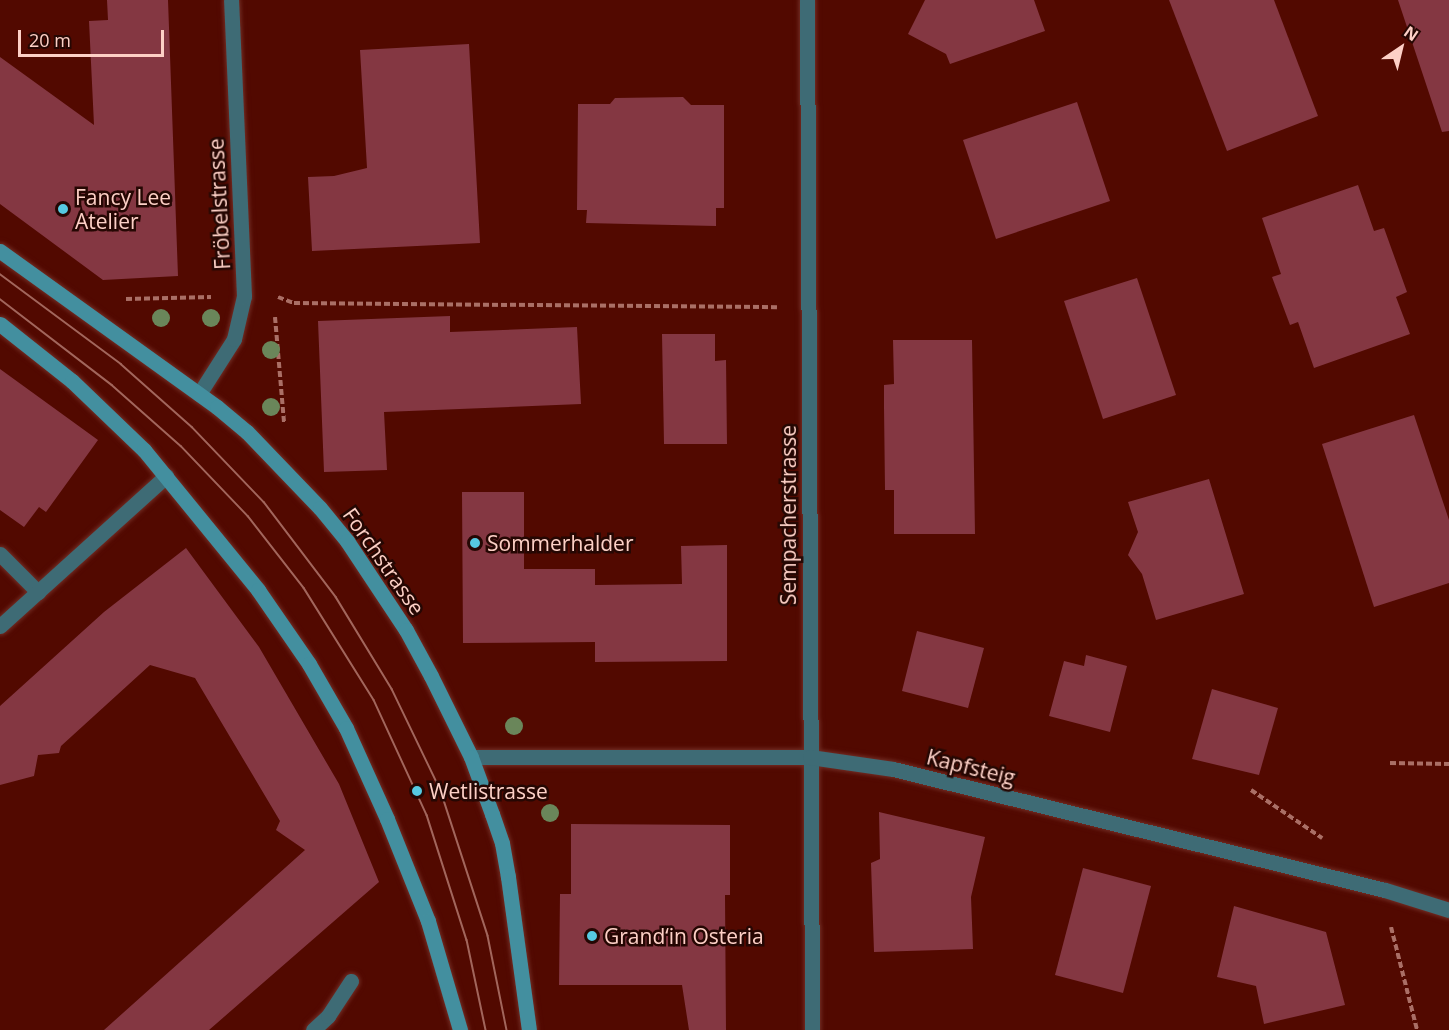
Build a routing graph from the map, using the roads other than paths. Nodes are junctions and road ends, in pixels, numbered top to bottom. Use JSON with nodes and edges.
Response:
{"nodes":[{"id":1,"x":231,"y":0,"type":"edge"},
{"id":2,"x":807,"y":0,"type":"edge"},
{"id":3,"x":0,"y":251,"type":"edge"},
{"id":4,"x":0,"y":324,"type":"edge"},
{"id":5,"x":199,"y":394,"type":"junction"},
{"id":6,"x":166,"y":476,"type":"junction"},
{"id":7,"x":0,"y":554,"type":"edge"},
{"id":8,"x":38,"y":592,"type":"junction"},
{"id":9,"x":0,"y":626,"type":"edge"},
{"id":10,"x":471,"y":757,"type":"junction"},
{"id":11,"x":810,"y":757,"type":"junction"},
{"id":12,"x":1449,"y":910,"type":"edge"},
{"id":13,"x":351,"y":981,"type":"dead end"},
{"id":14,"x":313,"y":1030,"type":"edge"},
{"id":15,"x":460,"y":1030,"type":"edge"},
{"id":16,"x":528,"y":1030,"type":"edge"},
{"id":17,"x":812,"y":1030,"type":"edge"}],
"edges":[{"from":1,"to":5,"type":"street","name":"Fröbelstrasse"},
{"from":2,"to":11,"type":"street","name":"Sempacherstrasse"},
{"from":3,"to":5,"type":"main road","name":"Forchstrasse"},
{"from":4,"to":6,"type":"main road"},
{"from":5,"to":10,"type":"main road","name":"Forchstrasse"},
{"from":6,"to":8,"type":"street"},
{"from":6,"to":15,"type":"main road"},
{"from":7,"to":8,"type":"street"},
{"from":8,"to":9,"type":"street"},
{"from":10,"to":11,"type":"street","name":"Kapfsteig"},
{"from":10,"to":16,"type":"main road","name":"Forchstrasse"},
{"from":11,"to":12,"type":"street","name":"Kapfsteig"},
{"from":11,"to":17,"type":"street","name":"Sempacherstrasse"},
{"from":13,"to":14,"type":"street"}]}
